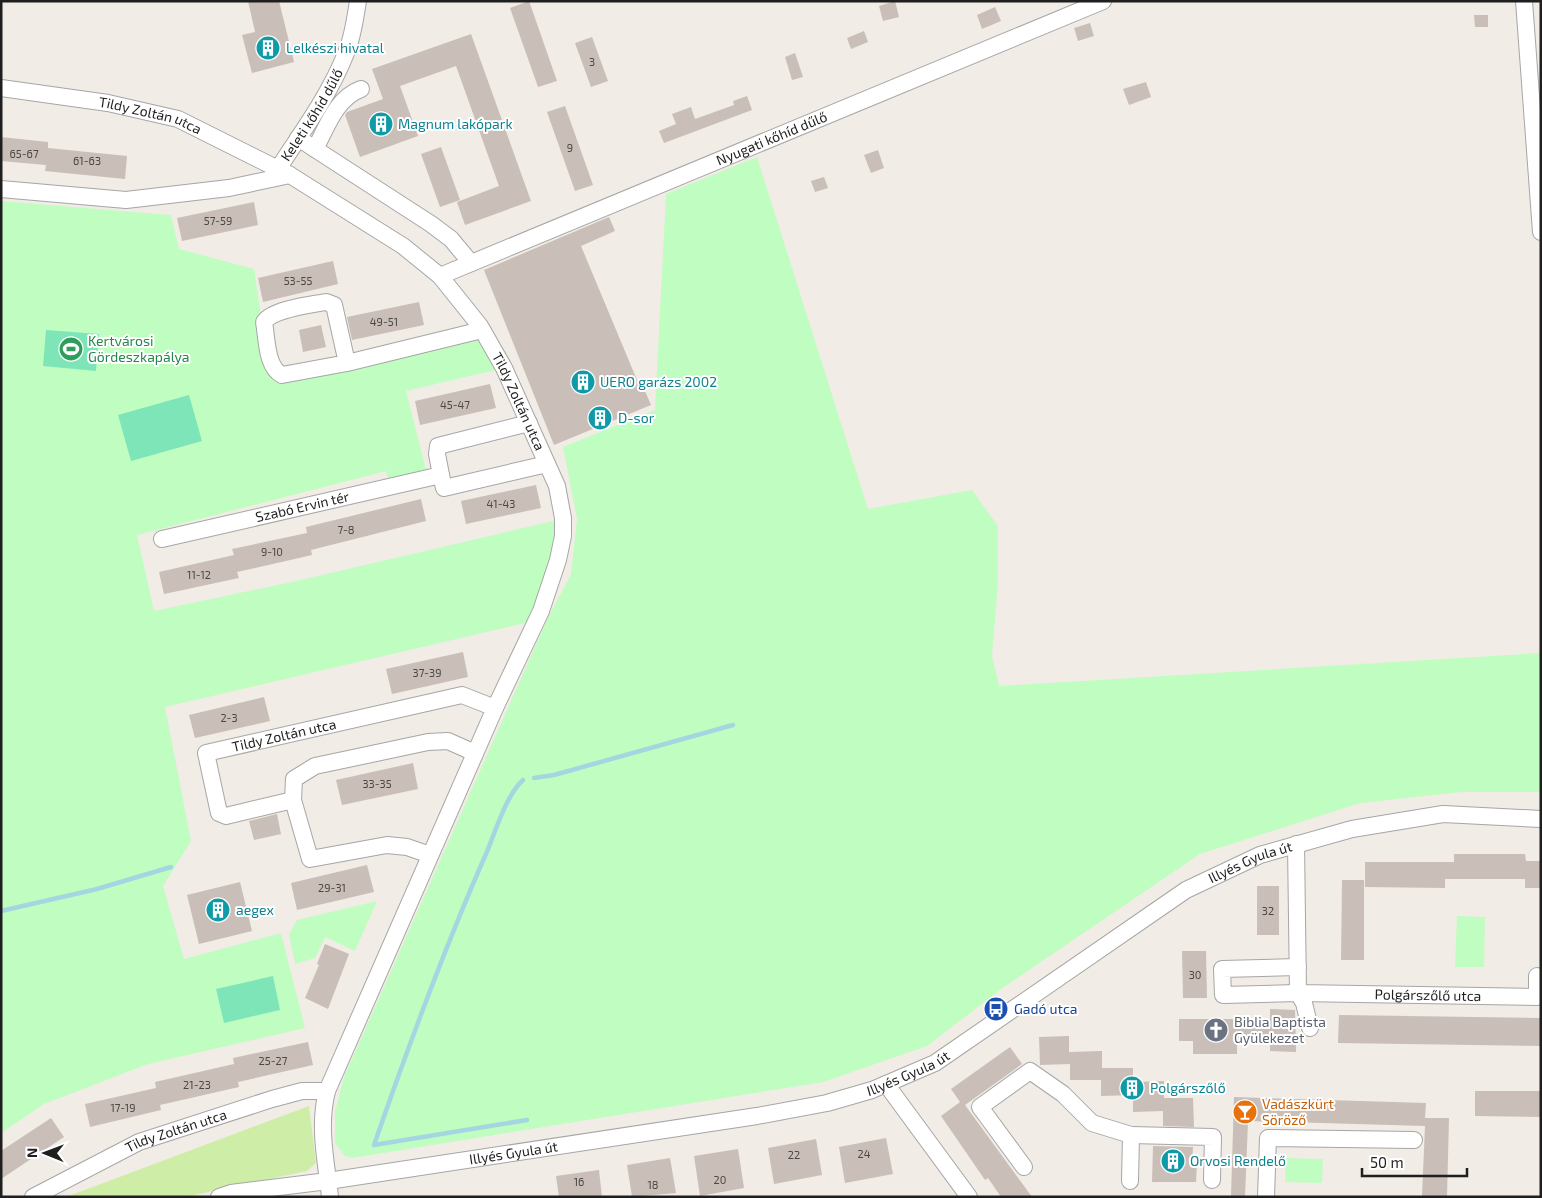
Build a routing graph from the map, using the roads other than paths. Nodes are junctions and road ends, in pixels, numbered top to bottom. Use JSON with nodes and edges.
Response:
{"nodes":[{"id":1,"x":358,"y":1,"type":"edge"},
{"id":2,"x":1103,"y":1,"type":"edge"},
{"id":3,"x":1524,"y":1,"type":"edge"},
{"id":4,"x":1,"y":88,"type":"edge"},
{"id":5,"x":361,"y":89,"type":"dead end"},
{"id":6,"x":298,"y":138,"type":"junction"},
{"id":7,"x":315,"y":149,"type":"junction"},
{"id":8,"x":284,"y":172,"type":"junction"},
{"id":9,"x":1,"y":189,"type":"edge"},
{"id":10,"x":1541,"y":232,"type":"edge"},
{"id":11,"x":471,"y":263,"type":"junction"},
{"id":12,"x":440,"y":276,"type":"junction"},
{"id":13,"x":482,"y":330,"type":"junction"},
{"id":14,"x":347,"y":363,"type":"junction"},
{"id":15,"x":529,"y":423,"type":"junction"},
{"id":16,"x":547,"y":464,"type":"junction"},
{"id":17,"x":441,"y":476,"type":"junction"},
{"id":18,"x":162,"y":539,"type":"dead end"},
{"id":19,"x":496,"y":708,"type":"junction"},
{"id":20,"x":475,"y":753,"type":"junction"},
{"id":21,"x":293,"y":800,"type":"junction"},
{"id":22,"x":1541,"y":819,"type":"edge"},
{"id":23,"x":1296,"y":844,"type":"junction"},
{"id":24,"x":430,"y":855,"type":"junction"},
{"id":25,"x":1298,"y":967,"type":"junction"},
{"id":26,"x":1537,"y":976,"type":"dead end"},
{"id":27,"x":1298,"y":993,"type":"junction"},
{"id":28,"x":1310,"y":1028,"type":"dead end"},
{"id":29,"x":886,"y":1084,"type":"junction"},
{"id":30,"x":327,"y":1090,"type":"junction"},
{"id":31,"x":1131,"y":1135,"type":"junction"},
{"id":32,"x":1414,"y":1140,"type":"dead end"},
{"id":33,"x":1024,"y":1166,"type":"dead end"},
{"id":34,"x":1212,"y":1180,"type":"dead end"},
{"id":35,"x":1130,"y":1181,"type":"dead end"},
{"id":36,"x":329,"y":1189,"type":"edge"},
{"id":37,"x":33,"y":1197,"type":"edge"},
{"id":38,"x":219,"y":1197,"type":"edge"},
{"id":39,"x":969,"y":1197,"type":"edge"},
{"id":40,"x":1266,"y":1197,"type":"edge"}],
"edges":[{"from":1,"to":6,"type":"street","name":"Keleti kőhíd dűlő"},
{"from":2,"to":11,"type":"street","name":"Nyugati kőhíd dűlő"},
{"from":3,"to":10,"type":"street"},
{"from":4,"to":8,"type":"street","name":"Tildy Zoltán utca"},
{"from":5,"to":7,"type":"street"},
{"from":6,"to":7,"type":"street"},
{"from":6,"to":8,"type":"street","name":"Keleti kőhíd dűlő"},
{"from":7,"to":11,"type":"street"},
{"from":8,"to":9,"type":"street"},
{"from":8,"to":12,"type":"street","name":"Tildy Zoltán utca"},
{"from":11,"to":12,"type":"street","name":"Nyugati kőhíd dűlő"},
{"from":12,"to":13,"type":"street","name":"Tildy Zoltán utca"},
{"from":13,"to":14,"type":"street"},
{"from":13,"to":15,"type":"street","name":"Tildy Zoltán utca"},
{"from":14,"to":14,"type":"street"},
{"from":15,"to":16,"type":"street","name":"Tildy Zoltán utca"},
{"from":15,"to":17,"type":"street"},
{"from":16,"to":17,"type":"street"},
{"from":16,"to":19,"type":"street","name":"Tildy Zoltán utca"},
{"from":17,"to":18,"type":"street","name":"Szabó Ervin tér"},
{"from":19,"to":20,"type":"street","name":"Tildy Zoltán utca"},
{"from":19,"to":21,"type":"street","name":"Tildy Zoltán utca"},
{"from":20,"to":21,"type":"street"},
{"from":20,"to":24,"type":"street","name":"Tildy Zoltán utca"},
{"from":21,"to":24,"type":"street"},
{"from":22,"to":23,"type":"street","name":"Illyés Gyula út"},
{"from":23,"to":25,"type":"street"},
{"from":23,"to":29,"type":"street","name":"Illyés Gyula út"},
{"from":24,"to":30,"type":"street","name":"Tildy Zoltán utca"},
{"from":25,"to":27,"type":"street"},
{"from":25,"to":27,"type":"street","name":"Polgárszőlő utca"},
{"from":26,"to":27,"type":"street","name":"Polgárszőlő utca"},
{"from":27,"to":28,"type":"street"},
{"from":29,"to":36,"type":"street","name":"Illyés Gyula út"},
{"from":29,"to":39,"type":"street"},
{"from":30,"to":36,"type":"street","name":"Tildy Zoltán utca"},
{"from":30,"to":37,"type":"street","name":"Tildy Zoltán utca"},
{"from":31,"to":33,"type":"street"},
{"from":31,"to":34,"type":"street"},
{"from":31,"to":35,"type":"street"},
{"from":32,"to":40,"type":"street"},
{"from":36,"to":38,"type":"street","name":"Illyés Gyula út"}]}
